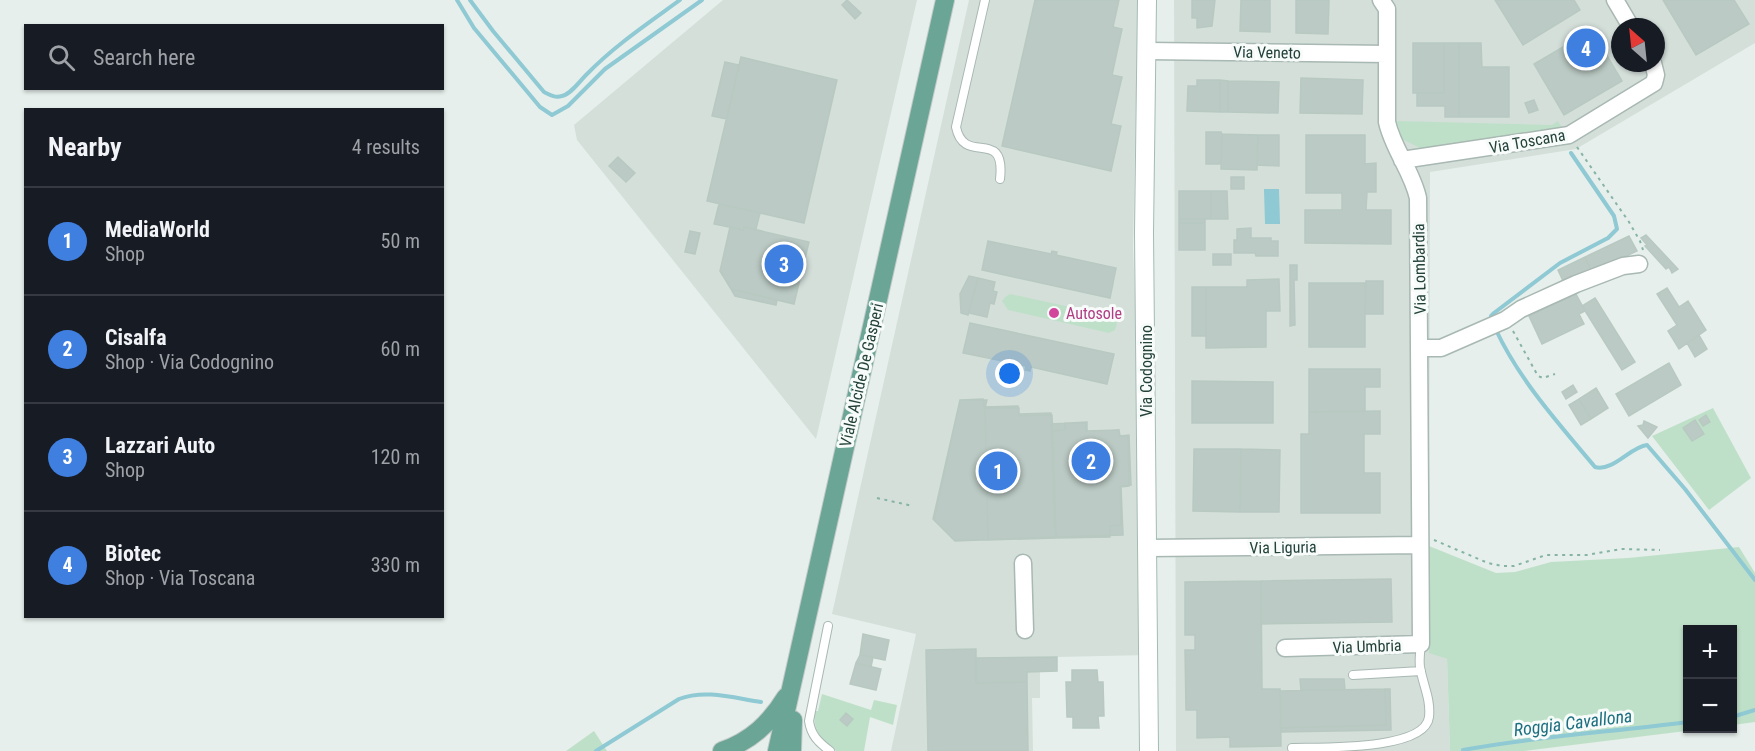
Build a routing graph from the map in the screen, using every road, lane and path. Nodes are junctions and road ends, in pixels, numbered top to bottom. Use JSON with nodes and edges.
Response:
{"nodes":[{"id":1,"x":945,"y":0,"type":"edge"},
{"id":2,"x":985,"y":0,"type":"edge"},
{"id":3,"x":1147,"y":0,"type":"edge"},
{"id":4,"x":1381,"y":0,"type":"edge"},
{"id":5,"x":1615,"y":0,"type":"edge"},
{"id":6,"x":1626,"y":18,"type":"edge"},
{"id":7,"x":1146,"y":51,"type":"junction"},
{"id":8,"x":1387,"y":54,"type":"junction"},
{"id":9,"x":1655,"y":72,"type":"edge"},
{"id":10,"x":1569,"y":135,"type":"junction"},
{"id":11,"x":1402,"y":160,"type":"junction"},
{"id":12,"x":1000,"y":179,"type":"dead end"},
{"id":13,"x":1639,"y":264,"type":"joint"},
{"id":14,"x":1497,"y":323,"type":"junction"},
{"id":15,"x":1420,"y":348,"type":"junction"},
{"id":16,"x":1555,"y":374,"type":"dead end"},
{"id":17,"x":877,"y":498,"type":"dead end"},
{"id":18,"x":913,"y":506,"type":"dead end"},
{"id":19,"x":1419,"y":542,"type":"junction"},
{"id":20,"x":1147,"y":548,"type":"junction"},
{"id":21,"x":1660,"y":550,"type":"dead end"},
{"id":22,"x":1023,"y":563,"type":"dead end"},
{"id":23,"x":828,"y":626,"type":"dead end"},
{"id":24,"x":1025,"y":630,"type":"dead end"},
{"id":25,"x":1421,"y":644,"type":"junction"},
{"id":26,"x":1285,"y":648,"type":"dead end"},
{"id":27,"x":798,"y":665,"type":"junction"},
{"id":28,"x":1421,"y":671,"type":"junction"},
{"id":29,"x":1353,"y":675,"type":"dead end"},
{"id":30,"x":792,"y":688,"type":"junction"},
{"id":31,"x":1150,"y":748,"type":"edge"},
{"id":32,"x":1292,"y":748,"type":"dead end"},
{"id":33,"x":722,"y":751,"type":"edge"},
{"id":34,"x":777,"y":751,"type":"edge"},
{"id":35,"x":792,"y":751,"type":"edge"},
{"id":36,"x":830,"y":751,"type":"edge"}],
"edges":[{"from":1,"to":27,"type":"main road","name":"Viale Alcide De Gasperi"},
{"from":2,"to":12,"type":"lane"},
{"from":3,"to":7,"type":"street","name":"Via Codognino"},
{"from":4,"to":8,"type":"street","name":"Via Lombardia"},
{"from":5,"to":6,"type":"street"},
{"from":7,"to":8,"type":"street","name":"Via Veneto"},
{"from":7,"to":20,"type":"street","name":"Via Codognino"},
{"from":8,"to":11,"type":"street","name":"Via Lombardia"},
{"from":9,"to":10,"type":"street","name":"Via Toscana"},
{"from":10,"to":11,"type":"street","name":"Via Toscana"},
{"from":10,"to":13,"type":"path"},
{"from":11,"to":15,"type":"street","name":"Via Lombardia"},
{"from":13,"to":14,"type":"street"},
{"from":14,"to":15,"type":"street"},
{"from":14,"to":16,"type":"path"},
{"from":15,"to":19,"type":"street","name":"Via Lombardia"},
{"from":17,"to":18,"type":"path"},
{"from":19,"to":20,"type":"street","name":"Via Liguria"},
{"from":19,"to":21,"type":"path"},
{"from":19,"to":25,"type":"street","name":"Via Umbria"},
{"from":20,"to":31,"type":"street","name":"Via Codognino"},
{"from":22,"to":24,"type":"street"},
{"from":23,"to":36,"type":"lane"},
{"from":25,"to":26,"type":"street","name":"Via Umbria"},
{"from":25,"to":28,"type":"lane"},
{"from":27,"to":30,"type":"main road","name":"Viale Alcide De Gasperi"},
{"from":27,"to":35,"type":"main road"},
{"from":28,"to":29,"type":"lane"},
{"from":28,"to":32,"type":"lane"},
{"from":30,"to":33,"type":"main road"},
{"from":30,"to":34,"type":"main road","name":"Viale Alcide De Gasperi"}]}
